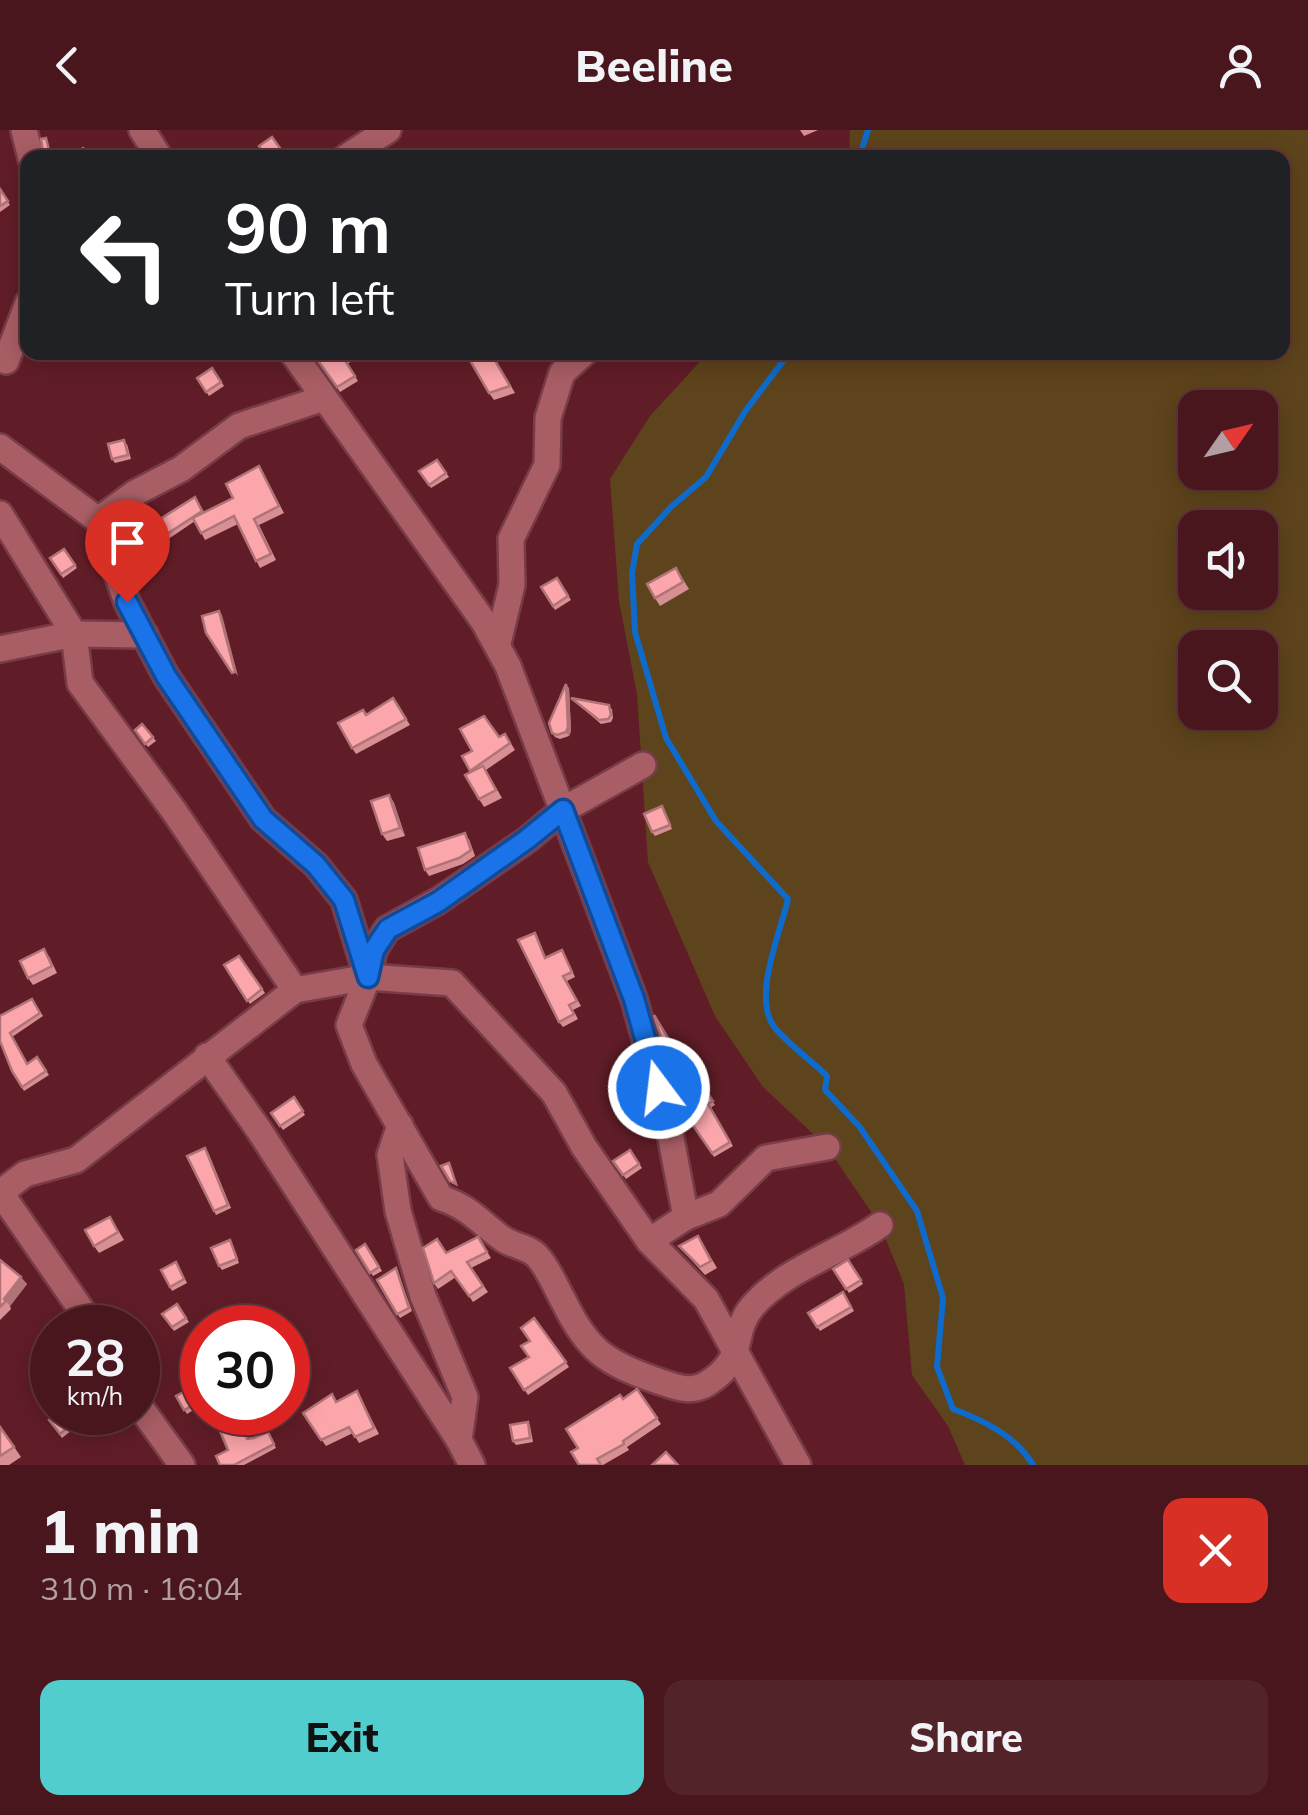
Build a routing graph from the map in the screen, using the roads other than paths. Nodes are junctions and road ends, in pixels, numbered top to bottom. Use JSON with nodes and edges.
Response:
{"nodes":[{"id":1,"x":388,"y":130,"type":"edge"},
{"id":2,"x":357,"y":145,"type":"edge"},
{"id":3,"x":20,"y":322,"type":"edge"},
{"id":4,"x":298,"y":360,"type":"edge"},
{"id":5,"x":576,"y":360,"type":"edge"},
{"id":6,"x":3,"y":363,"type":"edge"},
{"id":7,"x":324,"y":398,"type":"junction"},
{"id":8,"x":0,"y":448,"type":"edge"},
{"id":9,"x":0,"y":514,"type":"edge"},
{"id":10,"x":98,"y":520,"type":"junction"},
{"id":11,"x":74,"y":634,"type":"junction"},
{"id":12,"x":145,"y":635,"type":"junction"},
{"id":13,"x":498,"y":644,"type":"junction"},
{"id":14,"x":0,"y":649,"type":"edge"},
{"id":15,"x":643,"y":765,"type":"dead end"},
{"id":16,"x":563,"y":810,"type":"junction"},
{"id":17,"x":368,"y":977,"type":"junction"},
{"id":18,"x":294,"y":990,"type":"junction"},
{"id":19,"x":207,"y":1056,"type":"junction"},
{"id":20,"x":400,"y":1125,"type":"junction"},
{"id":21,"x":827,"y":1147,"type":"dead end"},
{"id":22,"x":0,"y":1193,"type":"edge"},
{"id":23,"x":686,"y":1217,"type":"junction"},
{"id":24,"x":880,"y":1225,"type":"dead end"},
{"id":25,"x":649,"y":1240,"type":"junction"},
{"id":26,"x":78,"y":1305,"type":"edge"},
{"id":27,"x":736,"y":1354,"type":"junction"},
{"id":28,"x":160,"y":1434,"type":"edge"},
{"id":29,"x":459,"y":1440,"type":"junction"},
{"id":30,"x":791,"y":1461,"type":"edge"},
{"id":31,"x":182,"y":1465,"type":"edge"},
{"id":32,"x":472,"y":1465,"type":"edge"}],
"edges":[{"from":1,"to":2,"type":"street"},
{"from":3,"to":6,"type":"street"},
{"from":4,"to":7,"type":"street"},
{"from":5,"to":13,"type":"street"},
{"from":7,"to":10,"type":"street"},
{"from":7,"to":13,"type":"street"},
{"from":8,"to":10,"type":"street"},
{"from":9,"to":11,"type":"street"},
{"from":10,"to":12,"type":"street"},
{"from":11,"to":12,"type":"street"},
{"from":11,"to":14,"type":"street"},
{"from":11,"to":18,"type":"street"},
{"from":12,"to":17,"type":"street"},
{"from":13,"to":16,"type":"street"},
{"from":15,"to":16,"type":"street"},
{"from":16,"to":17,"type":"street"},
{"from":16,"to":23,"type":"street"},
{"from":17,"to":18,"type":"street"},
{"from":17,"to":20,"type":"street"},
{"from":17,"to":25,"type":"street"},
{"from":18,"to":19,"type":"street"},
{"from":19,"to":22,"type":"street"},
{"from":19,"to":29,"type":"street"},
{"from":20,"to":27,"type":"street"},
{"from":20,"to":29,"type":"street"},
{"from":21,"to":23,"type":"street"},
{"from":22,"to":26,"type":"street"},
{"from":23,"to":25,"type":"street"},
{"from":24,"to":27,"type":"street"},
{"from":25,"to":27,"type":"street"},
{"from":27,"to":30,"type":"street"},
{"from":28,"to":31,"type":"street"},
{"from":29,"to":32,"type":"street"}]}
